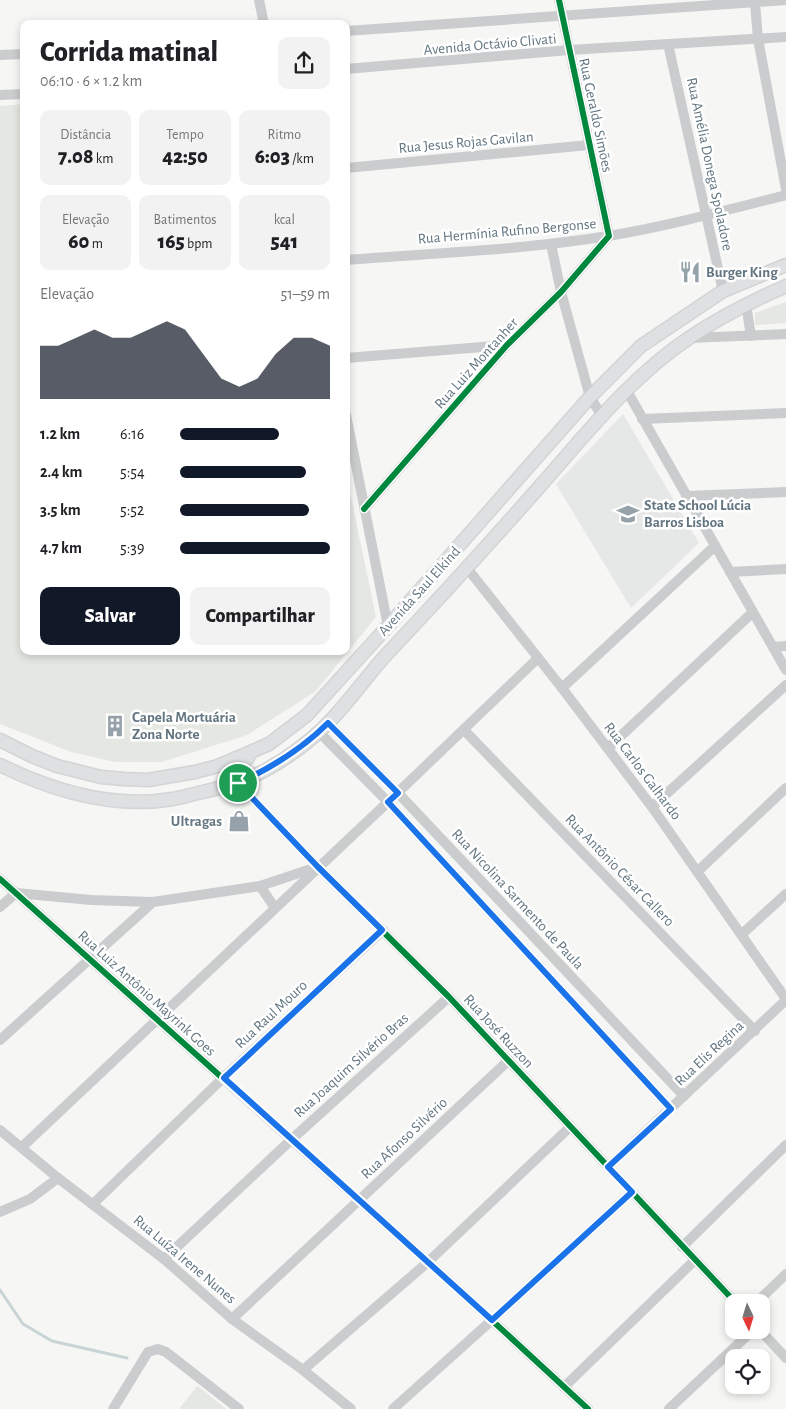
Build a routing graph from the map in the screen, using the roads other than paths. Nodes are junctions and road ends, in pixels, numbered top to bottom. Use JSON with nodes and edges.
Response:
{"nodes":[{"id":1,"x":259,"y":0,"type":"edge"},
{"id":2,"x":558,"y":0,"type":"edge"},
{"id":3,"x":786,"y":0,"type":"edge"},
{"id":4,"x":754,"y":3,"type":"junction"},
{"id":5,"x":562,"y":15,"type":"junction"},
{"id":6,"x":263,"y":20,"type":"edge"},
{"id":7,"x":350,"y":31,"type":"edge"},
{"id":8,"x":786,"y":37,"type":"edge"},
{"id":9,"x":758,"y":39,"type":"junction"},
{"id":10,"x":668,"y":44,"type":"junction"},
{"id":11,"x":568,"y":50,"type":"junction"},
{"id":12,"x":20,"y":54,"type":"edge"},
{"id":13,"x":0,"y":55,"type":"edge"},
{"id":14,"x":350,"y":69,"type":"edge"},
{"id":15,"x":20,"y":94,"type":"edge"},
{"id":16,"x":0,"y":95,"type":"edge"},
{"id":17,"x":589,"y":146,"type":"junction"},
{"id":18,"x":350,"y":168,"type":"edge"},
{"id":19,"x":786,"y":189,"type":"edge"},
{"id":20,"x":786,"y":195,"type":"edge"},
{"id":21,"x":706,"y":215,"type":"junction"},
{"id":22,"x":609,"y":236,"type":"junction"},
{"id":23,"x":551,"y":244,"type":"junction"},
{"id":24,"x":350,"y":260,"type":"edge"},
{"id":25,"x":786,"y":265,"type":"edge"},
{"id":26,"x":786,"y":286,"type":"edge"},
{"id":27,"x":723,"y":291,"type":"junction"},
{"id":28,"x":561,"y":292,"type":"junction"},
{"id":29,"x":746,"y":304,"type":"junction"},
{"id":30,"x":786,"y":334,"type":"edge"},
{"id":31,"x":751,"y":336,"type":"junction"},
{"id":32,"x":688,"y":338,"type":"junction"},
{"id":33,"x":507,"y":345,"type":"junction"},
{"id":34,"x":350,"y":358,"type":"edge"},
{"id":35,"x":627,"y":391,"type":"junction"},
{"id":36,"x":590,"y":398,"type":"junction"},
{"id":37,"x":786,"y":413,"type":"edge"},
{"id":38,"x":602,"y":416,"type":"junction"},
{"id":39,"x":642,"y":419,"type":"junction"},
{"id":40,"x":350,"y":435,"type":"edge"},
{"id":41,"x":786,"y":492,"type":"edge"},
{"id":42,"x":686,"y":496,"type":"junction"},
{"id":43,"x":364,"y":508,"type":"junction"},
{"id":44,"x":714,"y":546,"type":"junction"},
{"id":45,"x":467,"y":568,"type":"junction"},
{"id":46,"x":786,"y":569,"type":"edge"},
{"id":47,"x":730,"y":572,"type":"junction"},
{"id":48,"x":753,"y":612,"type":"junction"},
{"id":49,"x":388,"y":626,"type":"junction"},
{"id":50,"x":786,"y":646,"type":"edge"},
{"id":51,"x":773,"y":647,"type":"junction"},
{"id":52,"x":537,"y":659,"type":"junction"},
{"id":53,"x":786,"y":670,"type":"edge"},
{"id":54,"x":372,"y":671,"type":"junction"},
{"id":55,"x":786,"y":686,"type":"edge"},
{"id":56,"x":562,"y":688,"type":"junction"},
{"id":57,"x":323,"y":728,"type":"junction"},
{"id":58,"x":464,"y":730,"type":"junction"},
{"id":59,"x":0,"y":740,"type":"edge"},
{"id":60,"x":269,"y":744,"type":"junction"},
{"id":61,"x":608,"y":748,"type":"junction"},
{"id":62,"x":0,"y":764,"type":"edge"},
{"id":63,"x":238,"y":783,"type":"junction"},
{"id":64,"x":786,"y":788,"type":"edge"},
{"id":65,"x":398,"y":793,"type":"junction"},
{"id":66,"x":388,"y":802,"type":"junction"},
{"id":67,"x":652,"y":807,"type":"junction"},
{"id":68,"x":318,"y":867,"type":"junction"},
{"id":69,"x":698,"y":871,"type":"junction"},
{"id":70,"x":0,"y":879,"type":"edge"},
{"id":71,"x":260,"y":886,"type":"junction"},
{"id":72,"x":16,"y":893,"type":"junction"},
{"id":73,"x":786,"y":894,"type":"edge"},
{"id":74,"x":153,"y":902,"type":"junction"},
{"id":75,"x":0,"y":908,"type":"edge"},
{"id":76,"x":275,"y":908,"type":"junction"},
{"id":77,"x":382,"y":930,"type":"junction"},
{"id":78,"x":742,"y":934,"type":"junction"},
{"id":79,"x":89,"y":958,"type":"junction"},
{"id":80,"x":449,"y":996,"type":"junction"},
{"id":81,"x":786,"y":1000,"type":"edge"},
{"id":82,"x":158,"y":1019,"type":"junction"},
{"id":83,"x":755,"y":1031,"type":"junction"},
{"id":84,"x":0,"y":1040,"type":"edge"},
{"id":85,"x":509,"y":1060,"type":"junction"},
{"id":86,"x":224,"y":1078,"type":"junction"},
{"id":87,"x":684,"y":1096,"type":"junction"},
{"id":88,"x":671,"y":1109,"type":"junction"},
{"id":89,"x":570,"y":1126,"type":"junction"},
{"id":90,"x":0,"y":1130,"type":"edge"},
{"id":91,"x":292,"y":1139,"type":"junction"},
{"id":92,"x":786,"y":1145,"type":"edge"},
{"id":93,"x":22,"y":1147,"type":"junction"},
{"id":94,"x":608,"y":1167,"type":"junction"},
{"id":95,"x":58,"y":1178,"type":"junction"},
{"id":96,"x":632,"y":1192,"type":"junction"},
{"id":97,"x":360,"y":1200,"type":"junction"},
{"id":98,"x":94,"y":1203,"type":"junction"},
{"id":99,"x":0,"y":1212,"type":"edge"},
{"id":100,"x":682,"y":1247,"type":"junction"},
{"id":101,"x":164,"y":1259,"type":"junction"},
{"id":102,"x":695,"y":1260,"type":"junction"},
{"id":103,"x":428,"y":1262,"type":"junction"},
{"id":104,"x":786,"y":1274,"type":"edge"},
{"id":105,"x":727,"y":1294,"type":"edge"},
{"id":106,"x":765,"y":1294,"type":"edge"},
{"id":107,"x":232,"y":1319,"type":"junction"},
{"id":108,"x":492,"y":1320,"type":"junction"},
{"id":109,"x":743,"y":1339,"type":"edge"},
{"id":110,"x":768,"y":1339,"type":"edge"},
{"id":111,"x":786,"y":1358,"type":"edge"},
{"id":112,"x":303,"y":1370,"type":"junction"},
{"id":113,"x":564,"y":1387,"type":"junction"},
{"id":114,"x":113,"y":1409,"type":"edge"},
{"id":115,"x":239,"y":1409,"type":"edge"},
{"id":116,"x":351,"y":1409,"type":"edge"},
{"id":117,"x":393,"y":1409,"type":"edge"},
{"id":118,"x":588,"y":1409,"type":"edge"},
{"id":119,"x":668,"y":1409,"type":"edge"}],
"edges":[{"from":1,"to":6,"type":"street"},
{"from":2,"to":5,"type":"street","name":"Rua Geraldo Simões"},
{"from":3,"to":4,"type":"street","name":"Avenida Octávio Clivati"},
{"from":4,"to":5,"type":"street","name":"Avenida Octávio Clivati"},
{"from":4,"to":9,"type":"street"},
{"from":5,"to":7,"type":"street","name":"Avenida Octávio Clivati"},
{"from":5,"to":11,"type":"street","name":"Rua Geraldo Simões"},
{"from":8,"to":9,"type":"street","name":"Avenida Octávio Clivati"},
{"from":9,"to":10,"type":"street","name":"Avenida Octávio Clivati"},
{"from":9,"to":19,"type":"street"},
{"from":10,"to":11,"type":"street","name":"Avenida Octávio Clivati"},
{"from":10,"to":21,"type":"street","name":"Rua Amélia Donega Spoladore"},
{"from":11,"to":14,"type":"street","name":"Avenida Octávio Clivati"},
{"from":11,"to":17,"type":"street","name":"Rua Geraldo Simões"},
{"from":12,"to":13,"type":"street"},
{"from":15,"to":16,"type":"street"},
{"from":17,"to":18,"type":"street","name":"Rua Jesus Rojas Gavilan"},
{"from":17,"to":22,"type":"street","name":"Rua Geraldo Simões"},
{"from":20,"to":21,"type":"street","name":"Rua Hermínia Rufino Bergonse"},
{"from":21,"to":22,"type":"street","name":"Rua Hermínia Rufino Bergonse"},
{"from":21,"to":27,"type":"street","name":"Rua Amélia Donega Spoladore"},
{"from":22,"to":23,"type":"street","name":"Rua Hermínia Rufino Bergonse"},
{"from":22,"to":28,"type":"street","name":"Rua Luiz Montanher"},
{"from":23,"to":24,"type":"street","name":"Rua Hermínia Rufino Bergonse"},
{"from":23,"to":28,"type":"street"},
{"from":25,"to":27,"type":"main road","name":"Avenida Saul Elkind"},
{"from":26,"to":29,"type":"main road","name":"Avenida Saul Elkind"},
{"from":27,"to":36,"type":"main road","name":"Avenida Saul Elkind"},
{"from":28,"to":33,"type":"street","name":"Rua Luiz Montanher"},
{"from":28,"to":36,"type":"street"},
{"from":29,"to":31,"type":"street"},
{"from":29,"to":32,"type":"main road","name":"Avenida Saul Elkind"},
{"from":30,"to":31,"type":"street"},
{"from":31,"to":32,"type":"street"},
{"from":32,"to":35,"type":"main road","name":"Avenida Saul Elkind"},
{"from":33,"to":34,"type":"street"},
{"from":33,"to":43,"type":"street","name":"Rua Luiz Montanher"},
{"from":35,"to":38,"type":"main road","name":"Avenida Saul Elkind"},
{"from":35,"to":39,"type":"street"},
{"from":36,"to":38,"type":"street"},
{"from":36,"to":49,"type":"main road","name":"Avenida Saul Elkind"},
{"from":37,"to":39,"type":"street"},
{"from":38,"to":45,"type":"main road","name":"Avenida Saul Elkind"},
{"from":39,"to":42,"type":"street"},
{"from":40,"to":43,"type":"street"},
{"from":41,"to":42,"type":"street"},
{"from":42,"to":44,"type":"street"},
{"from":43,"to":49,"type":"street"},
{"from":44,"to":47,"type":"street"},
{"from":44,"to":56,"type":"street"},
{"from":45,"to":52,"type":"street","name":"Rua Carlos Galhardo"},
{"from":45,"to":54,"type":"main road","name":"Avenida Saul Elkind"},
{"from":46,"to":47,"type":"street"},
{"from":47,"to":48,"type":"street"},
{"from":48,"to":51,"type":"street"},
{"from":48,"to":61,"type":"street"},
{"from":49,"to":54,"type":"main road"},
{"from":49,"to":60,"type":"main road","name":"Avenida Saul Elkind"},
{"from":50,"to":51,"type":"street"},
{"from":51,"to":53,"type":"street"},
{"from":52,"to":56,"type":"street","name":"Rua Carlos Galhardo"},
{"from":52,"to":58,"type":"street"},
{"from":54,"to":57,"type":"main road","name":"Avenida Saul Elkind"},
{"from":55,"to":67,"type":"street"},
{"from":56,"to":61,"type":"street","name":"Rua Carlos Galhardo"},
{"from":57,"to":63,"type":"main road","name":"Avenida Saul Elkind"},
{"from":57,"to":65,"type":"street","name":"Rua Nicolina Sarmento de Paula"},
{"from":57,"to":66,"type":"street","name":"Rua Nicolina Sarmento de Paula"},
{"from":58,"to":65,"type":"street"},
{"from":58,"to":83,"type":"street","name":"Rua Antônio César Callero"},
{"from":59,"to":60,"type":"main road","name":"Avenida Saul Elkind"},
{"from":60,"to":63,"type":"main road"},
{"from":61,"to":67,"type":"street","name":"Rua Carlos Galhardo"},
{"from":62,"to":63,"type":"main road","name":"Avenida Saul Elkind"},
{"from":63,"to":68,"type":"street","name":"Rua José Ruzzon"},
{"from":64,"to":69,"type":"street"},
{"from":65,"to":66,"type":"street"},
{"from":65,"to":87,"type":"street","name":"Rua Nicolina Sarmento de Paula"},
{"from":66,"to":68,"type":"street"},
{"from":66,"to":88,"type":"street","name":"Rua Nicolina Sarmento de Paula"},
{"from":67,"to":69,"type":"street","name":"Rua Carlos Galhardo"},
{"from":68,"to":71,"type":"street"},
{"from":68,"to":76,"type":"street"},
{"from":68,"to":77,"type":"street","name":"Rua José Ruzzon"},
{"from":69,"to":78,"type":"street","name":"Rua Carlos Galhardo"},
{"from":70,"to":72,"type":"street","name":"Rua Luiz Antônio Mayrink Goes"},
{"from":71,"to":74,"type":"street"},
{"from":71,"to":76,"type":"street"},
{"from":72,"to":74,"type":"street"},
{"from":72,"to":75,"type":"street"},
{"from":72,"to":79,"type":"street","name":"Rua Luiz Antônio Mayrink Goes"},
{"from":73,"to":78,"type":"street"},
{"from":74,"to":79,"type":"street"},
{"from":76,"to":82,"type":"street"},
{"from":77,"to":80,"type":"street","name":"Rua José Ruzzon"},
{"from":77,"to":86,"type":"street","name":"Rua Raul Mouro"},
{"from":78,"to":81,"type":"street","name":"Rua Carlos Galhardo"},
{"from":79,"to":82,"type":"street","name":"Rua Luiz Antônio Mayrink Goes"},
{"from":79,"to":84,"type":"street"},
{"from":80,"to":85,"type":"street","name":"Rua José Ruzzon"},
{"from":80,"to":91,"type":"street","name":"Rua Joaquim Silvério Bras"},
{"from":81,"to":83,"type":"street","name":"Rua Elis Regina"},
{"from":82,"to":86,"type":"street","name":"Rua Luiz Antônio Mayrink Goes"},
{"from":82,"to":93,"type":"street"},
{"from":83,"to":87,"type":"street","name":"Rua Elis Regina"},
{"from":85,"to":89,"type":"street","name":"Rua José Ruzzon"},
{"from":85,"to":97,"type":"street","name":"Rua Afonso Silvério"},
{"from":86,"to":91,"type":"street","name":"Rua Luiz Antônio Mayrink Goes"},
{"from":86,"to":98,"type":"street","name":"Rua Raul Mouro"},
{"from":87,"to":88,"type":"street","name":"Rua Elis Regina"},
{"from":88,"to":94,"type":"street","name":"Rua Elis Regina"},
{"from":89,"to":94,"type":"street","name":"Rua José Ruzzon"},
{"from":89,"to":103,"type":"street"},
{"from":90,"to":93,"type":"street","name":"Rua Luíza Irene Nunes"},
{"from":91,"to":97,"type":"street","name":"Rua Luiz Antônio Mayrink Goes"},
{"from":91,"to":101,"type":"street","name":"Rua Joaquim Silvério Bras"},
{"from":92,"to":100,"type":"street"},
{"from":93,"to":95,"type":"street","name":"Rua Luíza Irene Nunes"},
{"from":94,"to":96,"type":"street","name":"Rua José Ruzzon"},
{"from":95,"to":98,"type":"street","name":"Rua Luíza Irene Nunes"},
{"from":95,"to":99,"type":"street"},
{"from":96,"to":100,"type":"street","name":"Rua José Ruzzon"},
{"from":96,"to":108,"type":"street"},
{"from":97,"to":103,"type":"street","name":"Rua Luiz Antônio Mayrink Goes"},
{"from":97,"to":107,"type":"street","name":"Rua Afonso Silvério"},
{"from":98,"to":101,"type":"street","name":"Rua Luíza Irene Nunes"},
{"from":100,"to":102,"type":"street","name":"Rua José Ruzzon"},
{"from":101,"to":107,"type":"street","name":"Rua Luíza Irene Nunes"},
{"from":102,"to":105,"type":"street","name":"Rua José Ruzzon"},
{"from":102,"to":113,"type":"street"},
{"from":103,"to":108,"type":"street","name":"Rua Luiz Antônio Mayrink Goes"},
{"from":103,"to":112,"type":"street"},
{"from":104,"to":106,"type":"street"},
{"from":107,"to":112,"type":"street","name":"Rua Luíza Irene Nunes"},
{"from":108,"to":113,"type":"street","name":"Rua Luiz Antônio Mayrink Goes"},
{"from":108,"to":117,"type":"street"},
{"from":109,"to":119,"type":"street"},
{"from":110,"to":111,"type":"street"},
{"from":112,"to":116,"type":"street","name":"Rua Luíza Irene Nunes"},
{"from":113,"to":118,"type":"street","name":"Rua Luiz Antônio Mayrink Goes"},
{"from":114,"to":115,"type":"street"}]}
